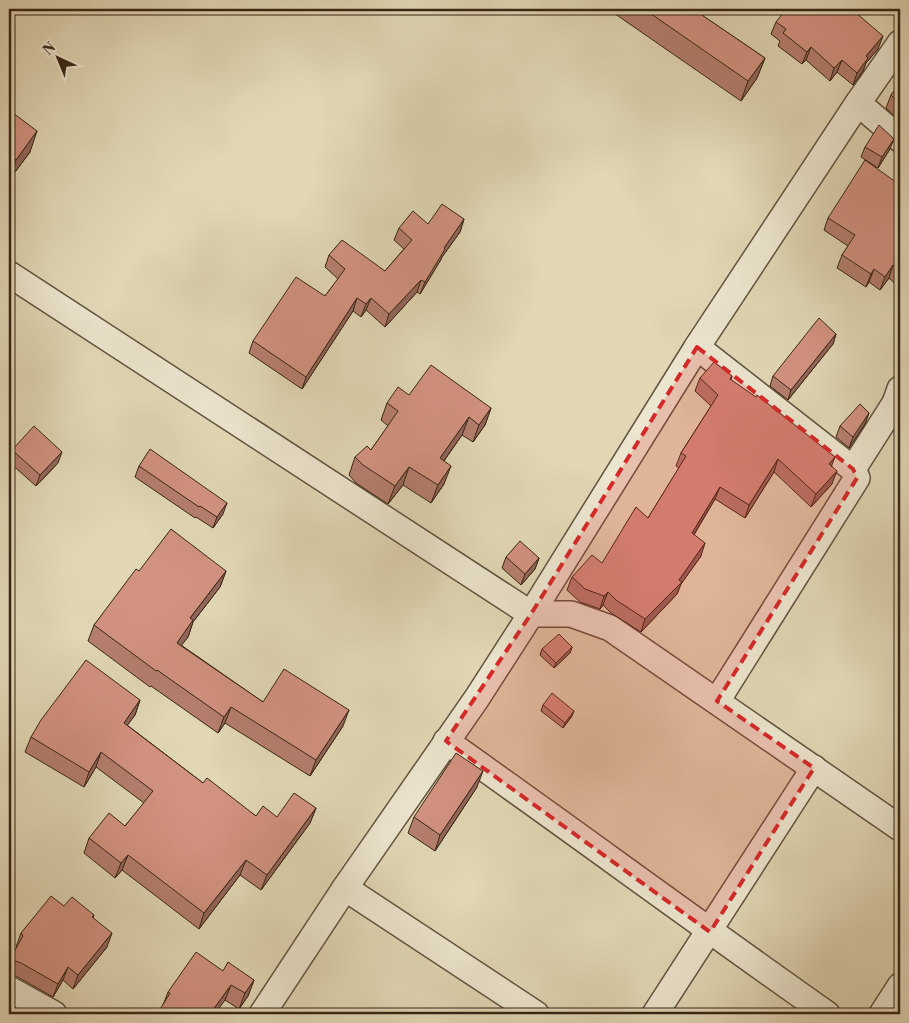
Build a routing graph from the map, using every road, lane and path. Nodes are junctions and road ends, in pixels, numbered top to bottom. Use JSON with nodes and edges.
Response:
{"nodes":[{"id":1,"x":900,"y":43,"type":"edge"},
{"id":2,"x":858,"y":103,"type":"junction"},
{"id":3,"x":900,"y":140,"type":"edge"},
{"id":4,"x":9,"y":274,"type":"edge"},
{"id":5,"x":697,"y":347,"type":"junction"},
{"id":6,"x":900,"y":390,"type":"edge"},
{"id":7,"x":852,"y":469,"type":"junction"},
{"id":8,"x":531,"y":614,"type":"junction"},
{"id":9,"x":717,"y":701,"type":"junction"},
{"id":10,"x":446,"y":741,"type":"junction"},
{"id":11,"x":814,"y":768,"type":"junction"},
{"id":12,"x":900,"y":828,"type":"edge"},
{"id":13,"x":345,"y":888,"type":"junction"},
{"id":14,"x":710,"y":932,"type":"junction"},
{"id":15,"x":900,"y":986,"type":"edge"},
{"id":16,"x":9,"y":989,"type":"edge"},
{"id":17,"x":54,"y":1014,"type":"edge"},
{"id":18,"x":262,"y":1014,"type":"edge"},
{"id":19,"x":536,"y":1014,"type":"edge"},
{"id":20,"x":655,"y":1014,"type":"edge"},
{"id":21,"x":827,"y":1014,"type":"edge"},
{"id":22,"x":882,"y":1014,"type":"edge"}],
"edges":[{"from":1,"to":2,"type":"street"},
{"from":2,"to":3,"type":"street"},
{"from":2,"to":5,"type":"street"},
{"from":4,"to":8,"type":"street"},
{"from":5,"to":7,"type":"street"},
{"from":5,"to":8,"type":"street"},
{"from":6,"to":7,"type":"street"},
{"from":7,"to":9,"type":"street"},
{"from":8,"to":9,"type":"street"},
{"from":8,"to":10,"type":"street"},
{"from":9,"to":11,"type":"street"},
{"from":10,"to":13,"type":"street"},
{"from":10,"to":14,"type":"street"},
{"from":11,"to":12,"type":"street"},
{"from":11,"to":14,"type":"street"},
{"from":13,"to":18,"type":"street"},
{"from":13,"to":19,"type":"street"},
{"from":14,"to":20,"type":"street"},
{"from":14,"to":21,"type":"street"},
{"from":15,"to":22,"type":"street"},
{"from":16,"to":17,"type":"street"}]}
